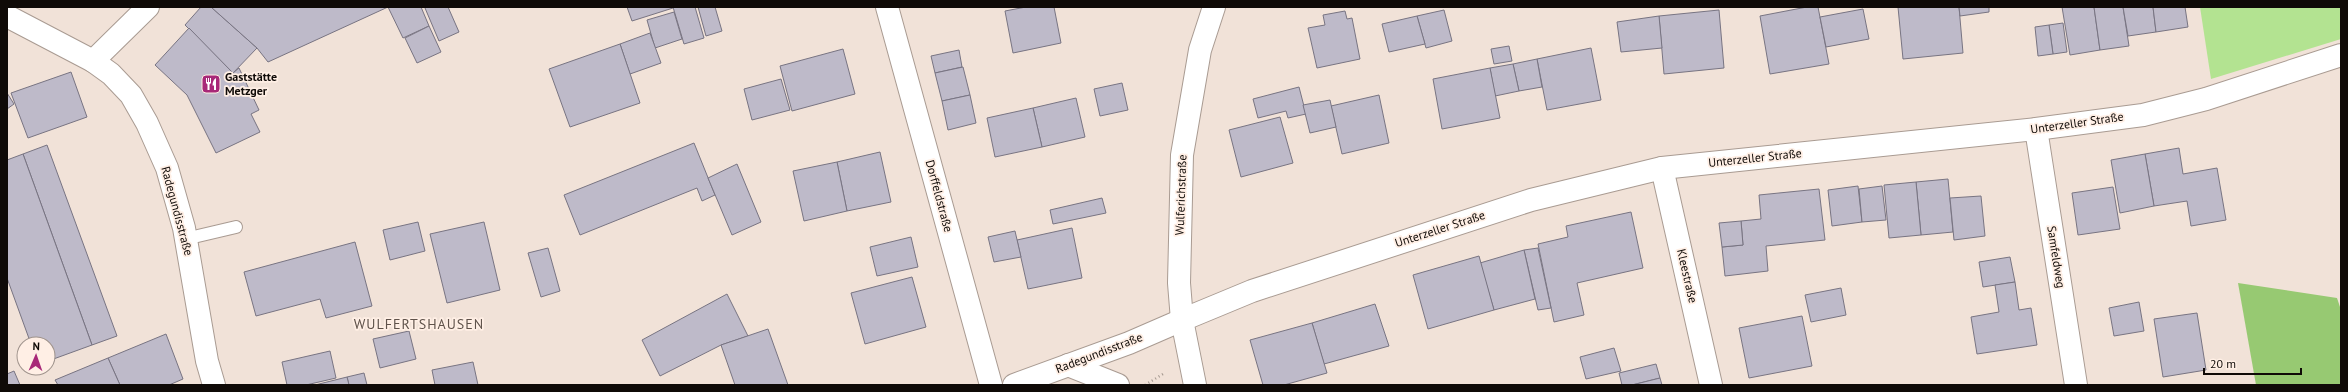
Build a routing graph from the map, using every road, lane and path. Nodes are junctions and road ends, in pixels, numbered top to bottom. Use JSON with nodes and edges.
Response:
{"nodes":[{"id":1,"x":148,"y":7,"type":"edge"},
{"id":2,"x":888,"y":7,"type":"edge"},
{"id":3,"x":1214,"y":7,"type":"edge"},
{"id":4,"x":7,"y":16,"type":"edge"},
{"id":5,"x":2341,"y":55,"type":"edge"},
{"id":6,"x":93,"y":61,"type":"junction"},
{"id":7,"x":2036,"y":129,"type":"junction"},
{"id":8,"x":1662,"y":168,"type":"junction"},
{"id":9,"x":236,"y":226,"type":"dead end"},
{"id":10,"x":185,"y":239,"type":"junction"},
{"id":11,"x":1182,"y":320,"type":"junction"},
{"id":12,"x":1068,"y":365,"type":"junction"},
{"id":13,"x":214,"y":385,"type":"edge"},
{"id":14,"x":991,"y":385,"type":"edge"},
{"id":15,"x":1014,"y":385,"type":"edge"},
{"id":16,"x":1118,"y":385,"type":"edge"},
{"id":17,"x":1195,"y":385,"type":"edge"},
{"id":18,"x":1711,"y":385,"type":"edge"},
{"id":19,"x":2076,"y":385,"type":"edge"}],
"edges":[{"from":1,"to":6,"type":"street"},
{"from":2,"to":14,"type":"street","name":"Dorffeldstraße"},
{"from":3,"to":11,"type":"street","name":"Wulferichstraße"},
{"from":4,"to":6,"type":"street","name":"Radegundisstraße"},
{"from":5,"to":7,"type":"street","name":"Unterzeller Straße"},
{"from":6,"to":10,"type":"street","name":"Radegundisstraße"},
{"from":7,"to":8,"type":"street","name":"Unterzeller Straße"},
{"from":7,"to":19,"type":"street","name":"Samfeldweg"},
{"from":8,"to":11,"type":"street","name":"Unterzeller Straße"},
{"from":8,"to":18,"type":"street","name":"Kleestraße"},
{"from":9,"to":10,"type":"lane"},
{"from":10,"to":13,"type":"street","name":"Radegundisstraße"},
{"from":11,"to":12,"type":"street","name":"Radegundisstraße"},
{"from":11,"to":17,"type":"street","name":"Wulferichstraße"},
{"from":12,"to":15,"type":"street","name":"Radegundisstraße"},
{"from":12,"to":16,"type":"street"}]}
